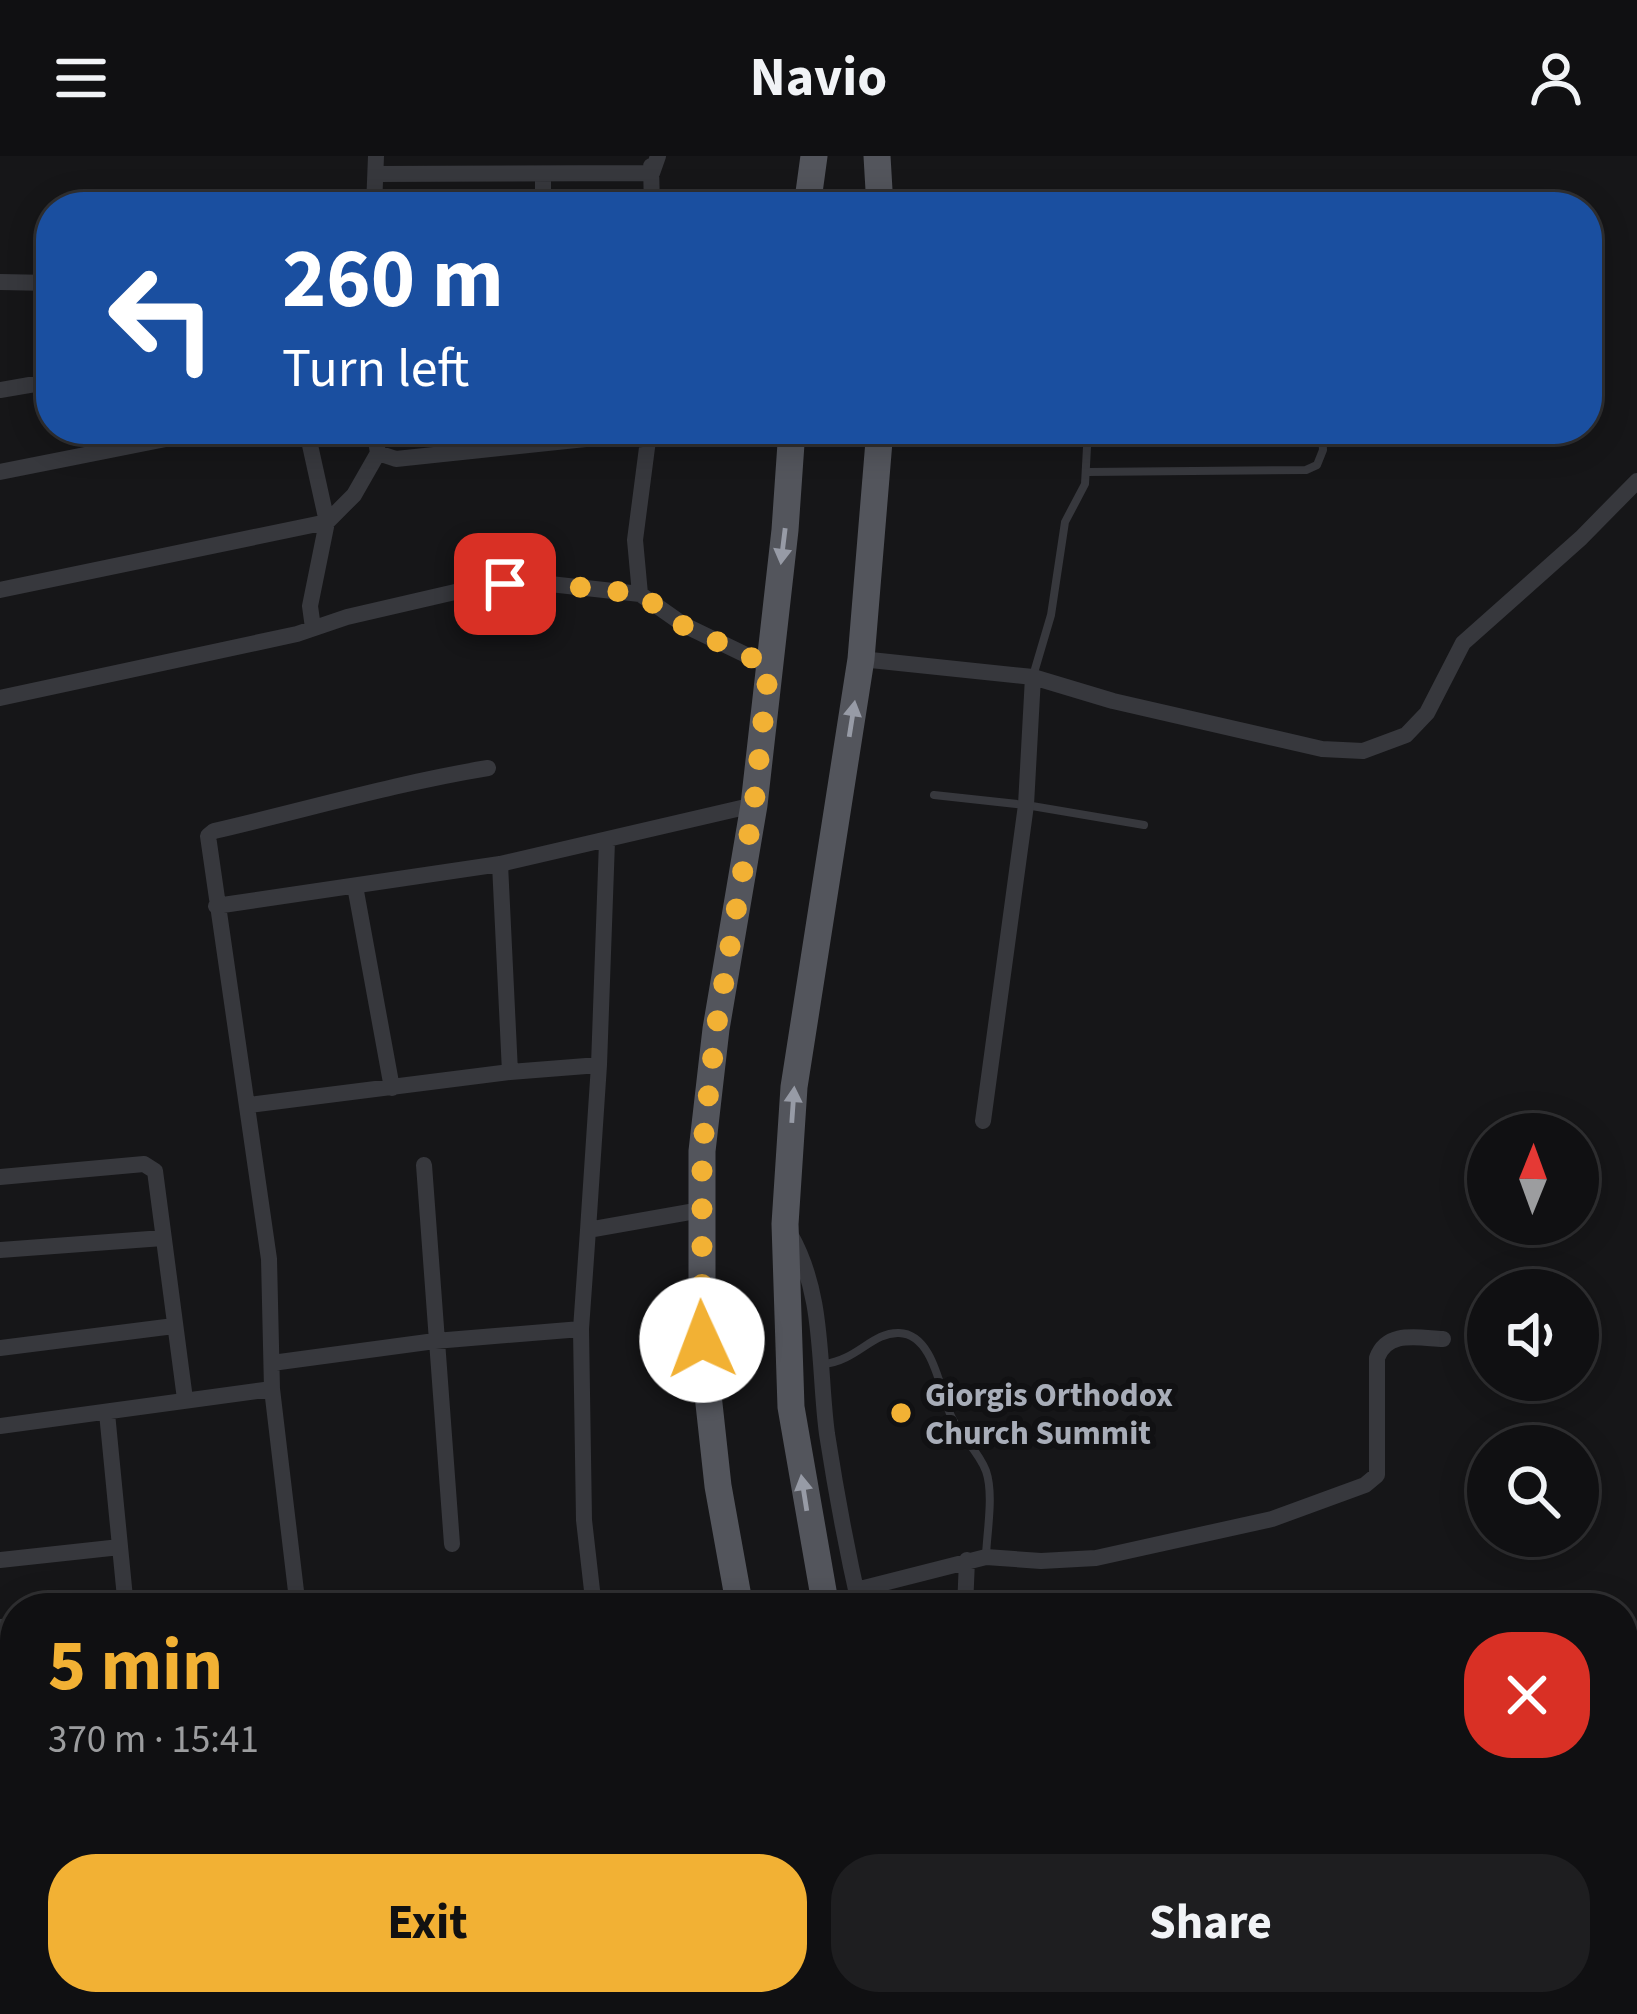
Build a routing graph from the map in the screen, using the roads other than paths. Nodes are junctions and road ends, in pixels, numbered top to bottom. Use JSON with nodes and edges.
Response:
{"nodes":[{"id":1,"x":814,"y":156,"type":"edge"},
{"id":2,"x":877,"y":156,"type":"edge"},
{"id":3,"x":653,"y":162,"type":"edge"},
{"id":4,"x":376,"y":165,"type":"edge"},
{"id":5,"x":543,"y":174,"type":"junction"},
{"id":6,"x":543,"y":192,"type":"edge"},
{"id":7,"x":652,"y":192,"type":"edge"},
{"id":8,"x":809,"y":192,"type":"edge"},
{"id":9,"x":879,"y":192,"type":"edge"},
{"id":10,"x":0,"y":282,"type":"edge"},
{"id":11,"x":36,"y":283,"type":"edge"},
{"id":12,"x":36,"y":384,"type":"edge"},
{"id":13,"x":0,"y":390,"type":"edge"},
{"id":14,"x":139,"y":444,"type":"edge"},
{"id":15,"x":310,"y":444,"type":"edge"},
{"id":16,"x":377,"y":444,"type":"edge"},
{"id":17,"x":536,"y":444,"type":"edge"},
{"id":18,"x":647,"y":444,"type":"edge"},
{"id":19,"x":791,"y":444,"type":"edge"},
{"id":20,"x":879,"y":444,"type":"edge"},
{"id":21,"x":1088,"y":444,"type":"edge"},
{"id":22,"x":1323,"y":444,"type":"edge"},
{"id":23,"x":379,"y":454,"type":"junction"},
{"id":24,"x":0,"y":472,"type":"edge"},
{"id":25,"x":1088,"y":472,"type":"junction"},
{"id":26,"x":1637,"y":481,"type":"edge"},
{"id":27,"x":327,"y":522,"type":"junction"},
{"id":28,"x":0,"y":590,"type":"edge"},
{"id":29,"x":640,"y":594,"type":"junction"},
{"id":30,"x":313,"y":628,"type":"junction"},
{"id":31,"x":861,"y":659,"type":"junction"},
{"id":32,"x":769,"y":666,"type":"junction"},
{"id":33,"x":1033,"y":677,"type":"junction"},
{"id":34,"x":0,"y":698,"type":"edge"},
{"id":35,"x":488,"y":768,"type":"dead end"},
{"id":36,"x":934,"y":795,"type":"dead end"},
{"id":37,"x":754,"y":805,"type":"junction"},
{"id":38,"x":1026,"y":805,"type":"junction"},
{"id":39,"x":1144,"y":825,"type":"dead end"},
{"id":40,"x":607,"y":841,"type":"junction"},
{"id":41,"x":500,"y":864,"type":"junction"},
{"id":42,"x":355,"y":886,"type":"junction"},
{"id":43,"x":216,"y":906,"type":"junction"},
{"id":44,"x":599,"y":1065,"type":"junction"},
{"id":45,"x":510,"y":1072,"type":"junction"},
{"id":46,"x":392,"y":1088,"type":"junction"},
{"id":47,"x":250,"y":1105,"type":"junction"},
{"id":48,"x":983,"y":1121,"type":"dead end"},
{"id":49,"x":424,"y":1166,"type":"dead end"},
{"id":50,"x":0,"y":1177,"type":"edge"},
{"id":51,"x":701,"y":1210,"type":"junction"},
{"id":52,"x":785,"y":1224,"type":"junction"},
{"id":53,"x":588,"y":1230,"type":"junction"},
{"id":54,"x":164,"y":1238,"type":"junction"},
{"id":55,"x":0,"y":1250,"type":"edge"},
{"id":56,"x":174,"y":1326,"type":"junction"},
{"id":57,"x":581,"y":1329,"type":"junction"},
{"id":58,"x":1443,"y":1340,"type":"dead end"},
{"id":59,"x":435,"y":1341,"type":"junction"},
{"id":60,"x":0,"y":1348,"type":"edge"},
{"id":61,"x":272,"y":1364,"type":"junction"},
{"id":62,"x":821,"y":1365,"type":"junction"},
{"id":63,"x":272,"y":1390,"type":"junction"},
{"id":64,"x":184,"y":1399,"type":"junction"},
{"id":65,"x":107,"y":1413,"type":"junction"},
{"id":66,"x":0,"y":1426,"type":"edge"},
{"id":67,"x":452,"y":1544,"type":"dead end"},
{"id":68,"x":120,"y":1546,"type":"junction"},
{"id":69,"x":977,"y":1559,"type":"junction"},
{"id":70,"x":0,"y":1560,"type":"edge"},
{"id":71,"x":125,"y":1593,"type":"edge"},
{"id":72,"x":296,"y":1593,"type":"edge"},
{"id":73,"x":592,"y":1593,"type":"edge"},
{"id":74,"x":737,"y":1593,"type":"edge"},
{"id":75,"x":823,"y":1593,"type":"edge"},
{"id":76,"x":857,"y":1593,"type":"edge"},
{"id":77,"x":876,"y":1593,"type":"edge"},
{"id":78,"x":968,"y":1593,"type":"edge"}],
"edges":[{"from":1,"to":8,"type":"main road"},
{"from":2,"to":9,"type":"main road"},
{"from":3,"to":5,"type":"street"},
{"from":3,"to":7,"type":"street"},
{"from":4,"to":5,"type":"street"},
{"from":5,"to":6,"type":"street"},
{"from":10,"to":11,"type":"street"},
{"from":12,"to":13,"type":"street"},
{"from":14,"to":24,"type":"street"},
{"from":15,"to":27,"type":"street"},
{"from":16,"to":23,"type":"street"},
{"from":17,"to":23,"type":"street"},
{"from":18,"to":29,"type":"street"},
{"from":19,"to":32,"type":"main road","one_way":true},
{"from":20,"to":31,"type":"main road"},
{"from":21,"to":25,"type":"lane"},
{"from":22,"to":25,"type":"lane"},
{"from":23,"to":27,"type":"street"},
{"from":25,"to":33,"type":"lane"},
{"from":26,"to":33,"type":"street"},
{"from":27,"to":28,"type":"street"},
{"from":27,"to":30,"type":"street"},
{"from":29,"to":30,"type":"street"},
{"from":29,"to":32,"type":"street"},
{"from":30,"to":34,"type":"street"},
{"from":31,"to":33,"type":"street"},
{"from":52,"to":31,"type":"main road","one_way":true},
{"from":32,"to":37,"type":"main road"},
{"from":33,"to":38,"type":"street"},
{"from":35,"to":43,"type":"street"},
{"from":36,"to":38,"type":"lane"},
{"from":37,"to":40,"type":"street"},
{"from":37,"to":51,"type":"main road"},
{"from":38,"to":39,"type":"lane"},
{"from":38,"to":48,"type":"street"},
{"from":40,"to":41,"type":"street"},
{"from":40,"to":44,"type":"street"},
{"from":41,"to":42,"type":"street"},
{"from":41,"to":45,"type":"street"},
{"from":42,"to":43,"type":"street"},
{"from":42,"to":46,"type":"street"},
{"from":43,"to":47,"type":"street"},
{"from":44,"to":45,"type":"street"},
{"from":44,"to":53,"type":"street"},
{"from":45,"to":46,"type":"street"},
{"from":46,"to":47,"type":"street"},
{"from":47,"to":61,"type":"street"},
{"from":49,"to":59,"type":"street"},
{"from":50,"to":54,"type":"street"},
{"from":51,"to":53,"type":"street"},
{"from":51,"to":74,"type":"main road"},
{"from":52,"to":62,"type":"street"},
{"from":75,"to":52,"type":"main road","one_way":true},
{"from":53,"to":57,"type":"street"},
{"from":54,"to":55,"type":"street"},
{"from":54,"to":56,"type":"street"},
{"from":56,"to":60,"type":"street"},
{"from":56,"to":64,"type":"street"},
{"from":57,"to":59,"type":"street"},
{"from":57,"to":73,"type":"street"},
{"from":58,"to":69,"type":"street"},
{"from":59,"to":61,"type":"street"},
{"from":59,"to":67,"type":"street"},
{"from":61,"to":63,"type":"street"},
{"from":62,"to":69,"type":"lane"},
{"from":62,"to":76,"type":"street"},
{"from":63,"to":64,"type":"street"},
{"from":63,"to":72,"type":"street"},
{"from":64,"to":65,"type":"street"},
{"from":65,"to":66,"type":"street"},
{"from":65,"to":68,"type":"street"},
{"from":68,"to":70,"type":"street"},
{"from":68,"to":71,"type":"street"},
{"from":69,"to":77,"type":"street"},
{"from":69,"to":78,"type":"street"}]}
